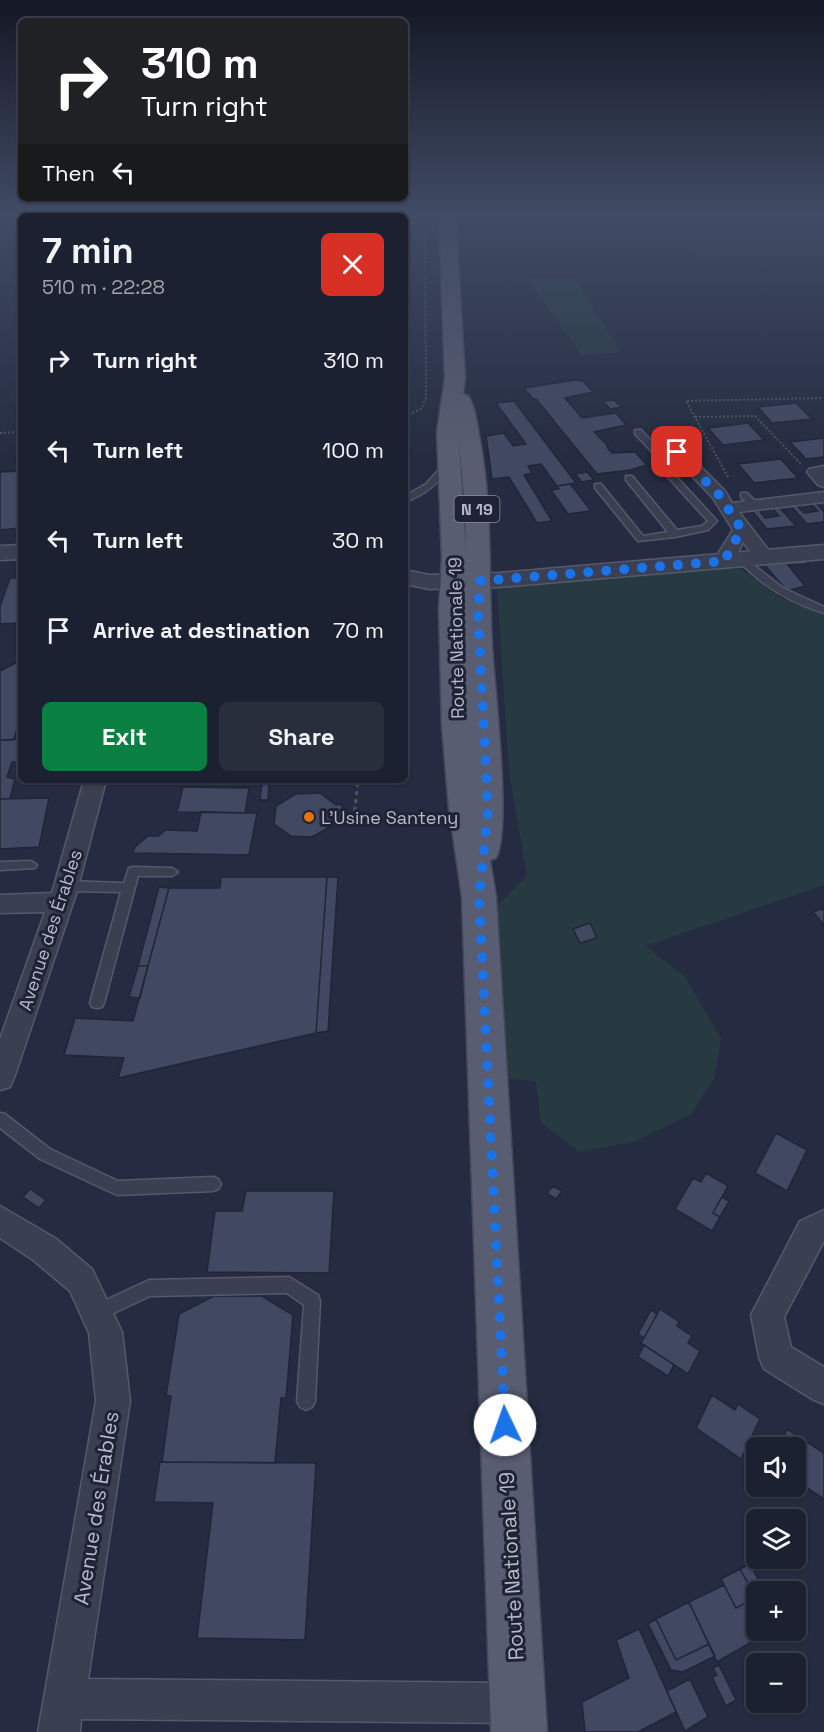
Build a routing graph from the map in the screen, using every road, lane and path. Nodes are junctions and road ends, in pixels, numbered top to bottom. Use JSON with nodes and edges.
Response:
{"nodes":[{"id":1,"x":425,"y":294,"type":"edge"},
{"id":2,"x":451,"y":294,"type":"edge"},
{"id":3,"x":455,"y":378,"type":"junction"},
{"id":4,"x":823,"y":398,"type":"edge"},
{"id":5,"x":408,"y":415,"type":"edge"},
{"id":6,"x":695,"y":417,"type":"junction"},
{"id":7,"x":18,"y":432,"type":"edge"},
{"id":8,"x":638,"y":432,"type":"dead end"},
{"id":9,"x":0,"y":433,"type":"edge"},
{"id":10,"x":677,"y":452,"type":"joint"},
{"id":11,"x":660,"y":456,"type":"junction"},
{"id":12,"x":449,"y":462,"type":"junction"},
{"id":13,"x":816,"y":472,"type":"edge"},
{"id":14,"x":629,"y":478,"type":"dead end"},
{"id":15,"x":824,"y":482,"type":"edge"},
{"id":16,"x":598,"y":486,"type":"dead end"},
{"id":17,"x":824,"y":497,"type":"edge"},
{"id":18,"x":408,"y":498,"type":"edge"},
{"id":19,"x":749,"y":500,"type":"junction"},
{"id":20,"x":729,"y":508,"type":"junction"},
{"id":21,"x":742,"y":530,"type":"junction"},
{"id":22,"x":675,"y":534,"type":"junction"},
{"id":23,"x":18,"y":552,"type":"edge"},
{"id":24,"x":824,"y":552,"type":"edge"},
{"id":25,"x":0,"y":553,"type":"edge"},
{"id":26,"x":765,"y":557,"type":"junction"},
{"id":27,"x":734,"y":560,"type":"junction"},
{"id":28,"x":408,"y":577,"type":"edge"},
{"id":29,"x":467,"y":582,"type":"junction"},
{"id":30,"x":824,"y":610,"type":"edge"},
{"id":31,"x":94,"y":783,"type":"edge"},
{"id":32,"x":358,"y":783,"type":"edge"},
{"id":33,"x":354,"y":819,"type":"dead end"},
{"id":34,"x":31,"y":865,"type":"dead end"},
{"id":35,"x":0,"y":866,"type":"edge"},
{"id":36,"x":172,"y":872,"type":"dead end"},
{"id":37,"x":128,"y":888,"type":"junction"},
{"id":38,"x":63,"y":894,"type":"junction"},
{"id":39,"x":0,"y":904,"type":"edge"},
{"id":40,"x":98,"y":1003,"type":"dead end"},
{"id":41,"x":5,"y":1049,"type":"edge"},
{"id":42,"x":0,"y":1078,"type":"edge"},
{"id":43,"x":0,"y":1119,"type":"edge"},
{"id":44,"x":213,"y":1184,"type":"dead end"},
{"id":45,"x":824,"y":1226,"type":"edge"},
{"id":46,"x":3,"y":1227,"type":"edge"},
{"id":47,"x":96,"y":1313,"type":"junction"},
{"id":48,"x":824,"y":1387,"type":"edge"},
{"id":49,"x":306,"y":1401,"type":"dead end"},
{"id":50,"x":62,"y":1715,"type":"edge"},
{"id":51,"x":518,"y":1718,"type":"edge"}],
"edges":[{"from":1,"to":5,"type":"path"},
{"from":2,"to":3,"type":"main road","name":"Route Nationale 19","number":"N 19"},
{"from":3,"to":12,"type":"main road","name":"Route Nationale 19","number":"N 19"},
{"from":3,"to":29,"type":"main road","name":"Route Nationale 19","number":"N 19"},
{"from":4,"to":6,"type":"path"},
{"from":6,"to":13,"type":"path"},
{"from":6,"to":19,"type":"path"},
{"from":7,"to":9,"type":"path"},
{"from":8,"to":11,"type":"lane"},
{"from":10,"to":11,"type":"lane"},
{"from":10,"to":20,"type":"street"},
{"from":11,"to":22,"type":"lane"},
{"from":12,"to":18,"type":"lane"},
{"from":12,"to":29,"type":"main road","name":"Route Nationale 19","number":"N 19"},
{"from":13,"to":15,"type":"street"},
{"from":14,"to":22,"type":"lane"},
{"from":16,"to":22,"type":"lane"},
{"from":17,"to":19,"type":"street"},
{"from":19,"to":20,"type":"street"},
{"from":20,"to":21,"type":"street"},
{"from":21,"to":26,"type":"street"},
{"from":21,"to":27,"type":"street"},
{"from":23,"to":25,"type":"street"},
{"from":24,"to":26,"type":"street"},
{"from":26,"to":27,"type":"street"},
{"from":27,"to":29,"type":"street"},
{"from":27,"to":30,"type":"lane"},
{"from":28,"to":29,"type":"street"},
{"from":29,"to":51,"type":"main road","name":"Route Nationale 19","number":"N 19"},
{"from":31,"to":38,"type":"street","name":"Avenue des Érables"},
{"from":32,"to":33,"type":"path"},
{"from":34,"to":35,"type":"lane"},
{"from":36,"to":37,"type":"lane"},
{"from":37,"to":38,"type":"lane"},
{"from":37,"to":40,"type":"lane"},
{"from":38,"to":39,"type":"street"},
{"from":38,"to":41,"type":"street","name":"Avenue des Érables"},
{"from":41,"to":42,"type":"street","name":"Avenue des Érables"},
{"from":43,"to":44,"type":"lane"},
{"from":45,"to":48,"type":"street"},
{"from":46,"to":47,"type":"street","name":"Avenue des Érables"},
{"from":47,"to":49,"type":"lane"},
{"from":47,"to":50,"type":"street","name":"Avenue des Érables"},
{"from":50,"to":51,"type":"street"}]}
